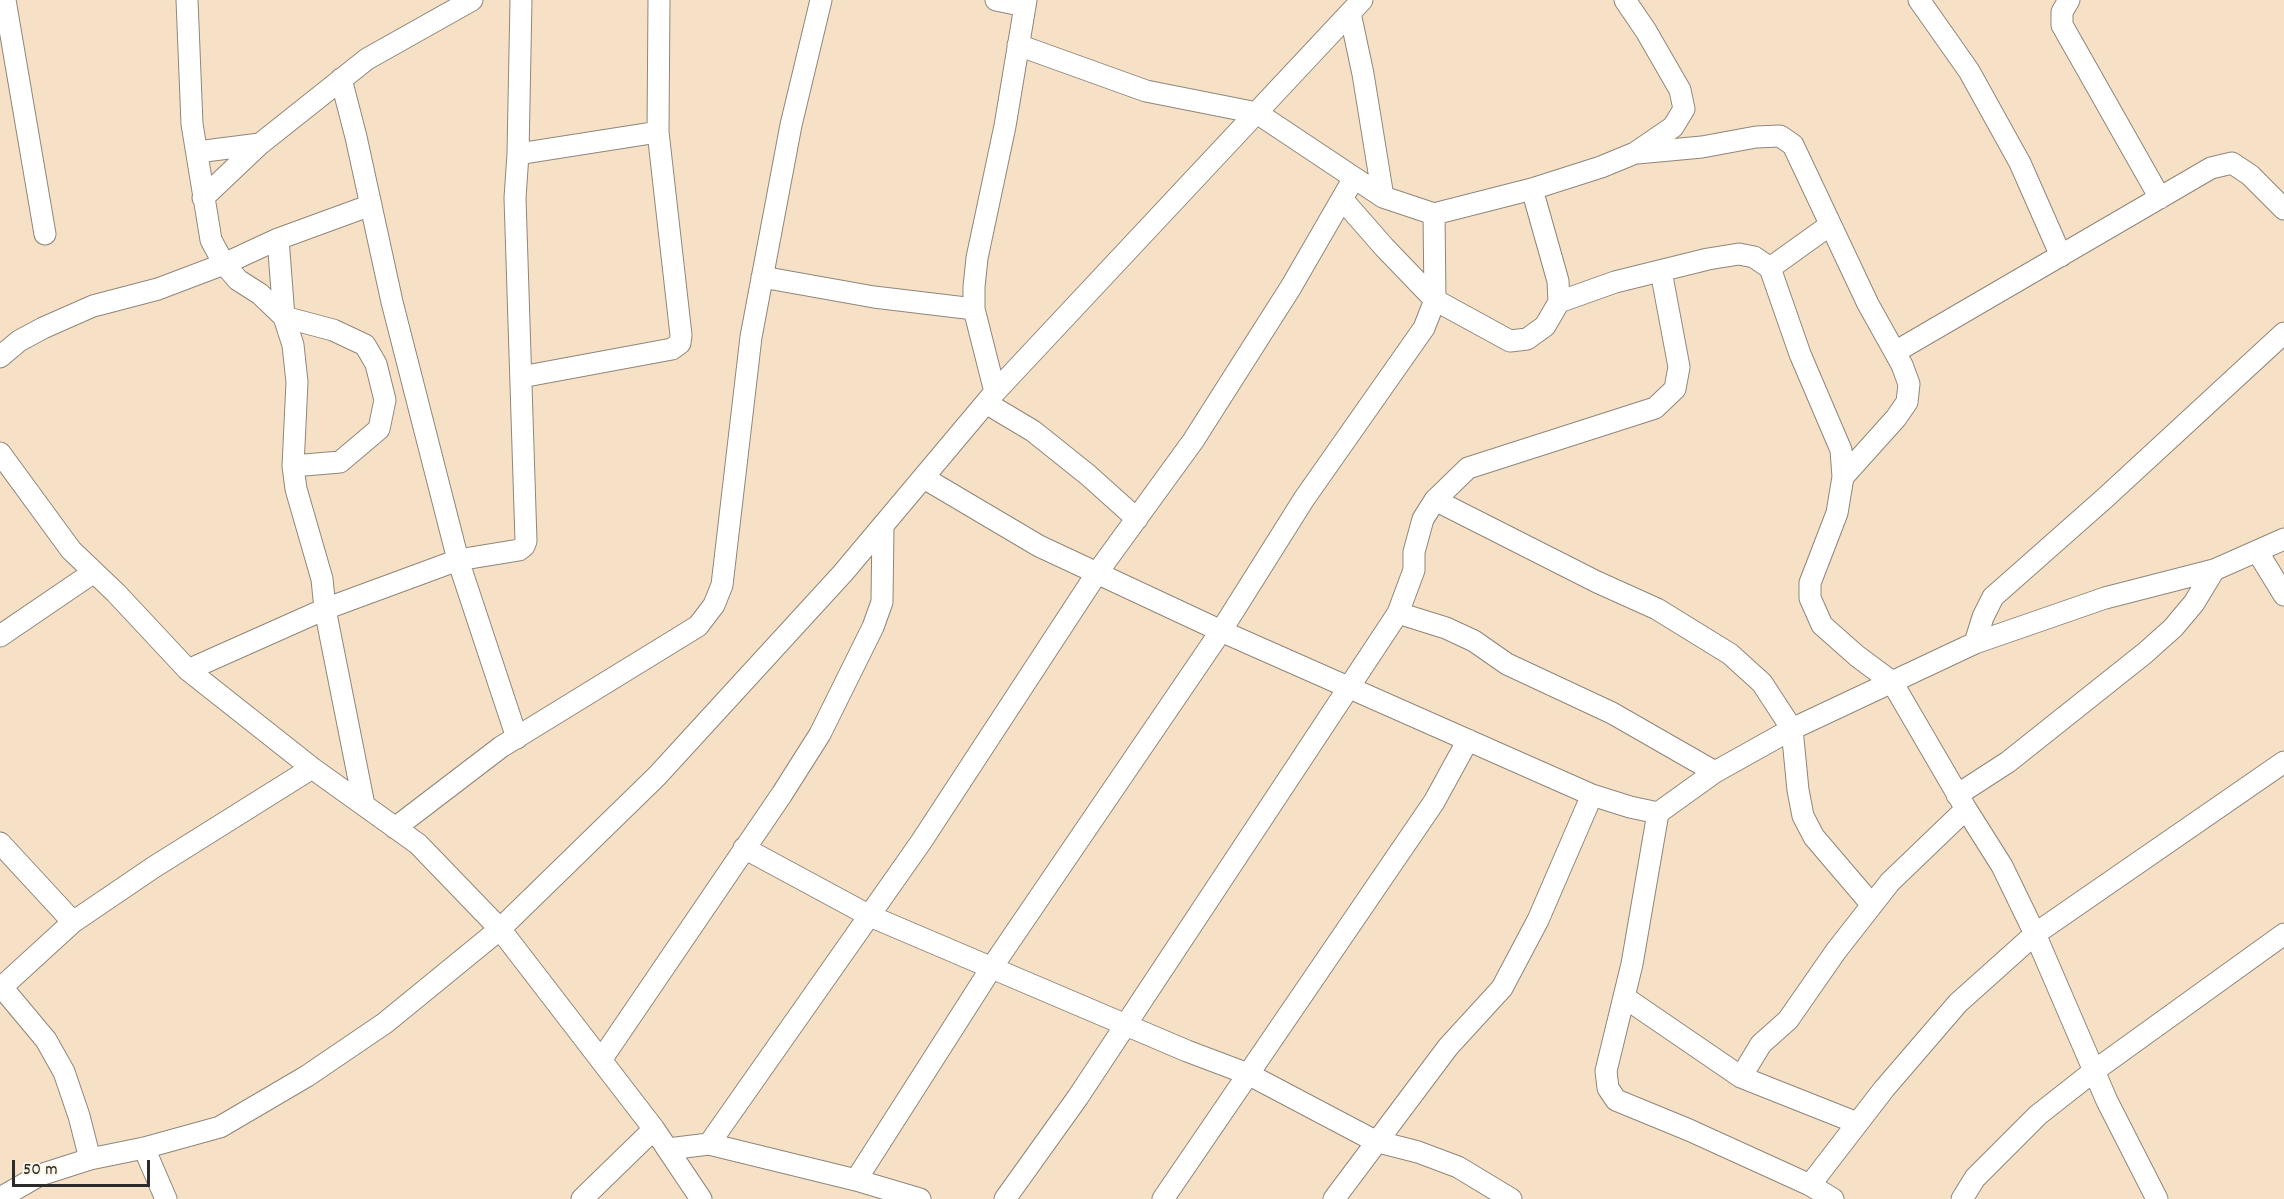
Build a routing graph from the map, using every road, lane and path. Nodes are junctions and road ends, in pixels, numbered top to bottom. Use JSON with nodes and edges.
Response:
{"nodes":[{"id":1,"x":5,"y":0,"type":"edge"},
{"id":2,"x":187,"y":0,"type":"edge"},
{"id":3,"x":472,"y":0,"type":"edge"},
{"id":4,"x":521,"y":0,"type":"edge"},
{"id":5,"x":659,"y":0,"type":"edge"},
{"id":6,"x":821,"y":0,"type":"edge"},
{"id":7,"x":996,"y":0,"type":"edge"},
{"id":8,"x":1625,"y":0,"type":"edge"},
{"id":9,"x":1919,"y":0,"type":"edge"},
{"id":10,"x":2069,"y":0,"type":"edge"},
{"id":11,"x":1025,"y":3,"type":"edge"},
{"id":12,"x":1356,"y":7,"type":"edge"},
{"id":13,"x":1018,"y":45,"type":"junction"},
{"id":14,"x":340,"y":79,"type":"junction"},
{"id":15,"x":1257,"y":113,"type":"junction"},
{"id":16,"x":658,"y":132,"type":"junction"},
{"id":17,"x":260,"y":144,"type":"junction"},
{"id":18,"x":197,"y":152,"type":"junction"},
{"id":19,"x":1635,"y":153,"type":"junction"},
{"id":20,"x":519,"y":154,"type":"junction"},
{"id":21,"x":1354,"y":178,"type":"junction"},
{"id":22,"x":1532,"y":189,"type":"junction"},
{"id":23,"x":1383,"y":197,"type":"junction"},
{"id":24,"x":203,"y":198,"type":"junction"},
{"id":25,"x":2160,"y":198,"type":"junction"},
{"id":26,"x":1342,"y":199,"type":"junction"},
{"id":27,"x":371,"y":206,"type":"junction"},
{"id":28,"x":2284,"y":209,"type":"edge"},
{"id":29,"x":1434,"y":214,"type":"junction"},
{"id":30,"x":1830,"y":225,"type":"junction"},
{"id":31,"x":45,"y":234,"type":"dead end"},
{"id":32,"x":278,"y":239,"type":"junction"},
{"id":33,"x":2061,"y":256,"type":"junction"},
{"id":34,"x":224,"y":264,"type":"junction"},
{"id":35,"x":1770,"y":268,"type":"junction"},
{"id":36,"x":1661,"y":271,"type":"junction"},
{"id":37,"x":762,"y":277,"type":"junction"},
{"id":38,"x":1435,"y":300,"type":"junction"},
{"id":39,"x":1559,"y":302,"type":"junction"},
{"id":40,"x":974,"y":309,"type":"junction"},
{"id":41,"x":284,"y":317,"type":"junction"},
{"id":42,"x":2284,"y":333,"type":"edge"},
{"id":43,"x":1895,"y":352,"type":"junction"},
{"id":44,"x":0,"y":357,"type":"edge"},
{"id":45,"x":521,"y":378,"type":"junction"},
{"id":46,"x":990,"y":397,"type":"junction"},
{"id":47,"x":0,"y":453,"type":"edge"},
{"id":48,"x":293,"y":466,"type":"junction"},
{"id":49,"x":1844,"y":477,"type":"junction"},
{"id":50,"x":924,"y":478,"type":"junction"},
{"id":51,"x":1435,"y":500,"type":"junction"},
{"id":52,"x":1137,"y":519,"type":"junction"},
{"id":53,"x":883,"y":525,"type":"junction"},
{"id":54,"x":2284,"y":539,"type":"edge"},
{"id":55,"x":2257,"y":551,"type":"junction"},
{"id":56,"x":458,"y":560,"type":"junction"},
{"id":57,"x":2214,"y":570,"type":"junction"},
{"id":58,"x":94,"y":572,"type":"junction"},
{"id":59,"x":1097,"y":573,"type":"junction"},
{"id":60,"x":2284,"y":595,"type":"edge"},
{"id":61,"x":325,"y":609,"type":"junction"},
{"id":62,"x":1398,"y":613,"type":"junction"},
{"id":63,"x":1221,"y":631,"type":"junction"},
{"id":64,"x":0,"y":636,"type":"edge"},
{"id":65,"x":1975,"y":643,"type":"junction"},
{"id":66,"x":188,"y":670,"type":"junction"},
{"id":67,"x":1892,"y":682,"type":"junction"},
{"id":68,"x":1348,"y":688,"type":"junction"},
{"id":69,"x":1792,"y":729,"type":"junction"},
{"id":70,"x":517,"y":738,"type":"junction"},
{"id":71,"x":1468,"y":740,"type":"junction"},
{"id":72,"x":2284,"y":762,"type":"edge"},
{"id":73,"x":312,"y":768,"type":"junction"},
{"id":74,"x":1715,"y":772,"type":"junction"},
{"id":75,"x":1592,"y":795,"type":"junction"},
{"id":76,"x":1961,"y":802,"type":"junction"},
{"id":77,"x":364,"y":805,"type":"junction"},
{"id":78,"x":1658,"y":813,"type":"junction"},
{"id":79,"x":395,"y":828,"type":"junction"},
{"id":80,"x":0,"y":843,"type":"edge"},
{"id":81,"x":744,"y":848,"type":"junction"},
{"id":82,"x":1872,"y":905,"type":"junction"},
{"id":83,"x":870,"y":916,"type":"junction"},
{"id":84,"x":73,"y":922,"type":"junction"},
{"id":85,"x":500,"y":929,"type":"junction"},
{"id":86,"x":2035,"y":934,"type":"junction"},
{"id":87,"x":2284,"y":934,"type":"edge"},
{"id":88,"x":992,"y":967,"type":"junction"},
{"id":89,"x":1,"y":985,"type":"edge"},
{"id":90,"x":1624,"y":997,"type":"junction"},
{"id":91,"x":1126,"y":1024,"type":"junction"},
{"id":92,"x":601,"y":1060,"type":"junction"},
{"id":93,"x":2094,"y":1071,"type":"junction"},
{"id":94,"x":1248,"y":1074,"type":"junction"},
{"id":95,"x":1741,"y":1077,"type":"junction"},
{"id":96,"x":1857,"y":1124,"type":"junction"},
{"id":97,"x":654,"y":1129,"type":"junction"},
{"id":98,"x":1375,"y":1141,"type":"junction"},
{"id":99,"x":709,"y":1144,"type":"junction"},
{"id":100,"x":144,"y":1148,"type":"junction"},
{"id":101,"x":668,"y":1149,"type":"junction"},
{"id":102,"x":90,"y":1159,"type":"junction"},
{"id":103,"x":856,"y":1179,"type":"junction"},
{"id":104,"x":1810,"y":1185,"type":"junction"},
{"id":105,"x":4,"y":1197,"type":"edge"},
{"id":106,"x":166,"y":1199,"type":"edge"},
{"id":107,"x":582,"y":1199,"type":"edge"},
{"id":108,"x":701,"y":1199,"type":"edge"},
{"id":109,"x":920,"y":1199,"type":"edge"},
{"id":110,"x":1005,"y":1199,"type":"edge"},
{"id":111,"x":1163,"y":1199,"type":"edge"},
{"id":112,"x":1334,"y":1199,"type":"edge"},
{"id":113,"x":1511,"y":1199,"type":"edge"},
{"id":114,"x":1833,"y":1199,"type":"edge"},
{"id":115,"x":1962,"y":1199,"type":"edge"},
{"id":116,"x":2157,"y":1199,"type":"edge"}],
"edges":[{"from":1,"to":31,"type":"street"},
{"from":2,"to":18,"type":"street"},
{"from":3,"to":14,"type":"street"},
{"from":4,"to":20,"type":"street"},
{"from":5,"to":16,"type":"street"},
{"from":6,"to":37,"type":"street"},
{"from":7,"to":11,"type":"street"},
{"from":8,"to":19,"type":"street"},
{"from":9,"to":33,"type":"street"},
{"from":10,"to":25,"type":"street"},
{"from":11,"to":13,"type":"street"},
{"from":12,"to":15,"type":"street"},
{"from":12,"to":23,"type":"street"},
{"from":13,"to":15,"type":"street"},
{"from":13,"to":40,"type":"street"},
{"from":14,"to":17,"type":"street"},
{"from":14,"to":27,"type":"street"},
{"from":15,"to":21,"type":"street"},
{"from":15,"to":46,"type":"street"},
{"from":16,"to":20,"type":"street"},
{"from":16,"to":45,"type":"street"},
{"from":17,"to":18,"type":"street"},
{"from":17,"to":24,"type":"street"},
{"from":18,"to":24,"type":"street"},
{"from":19,"to":22,"type":"street"},
{"from":19,"to":30,"type":"street"},
{"from":20,"to":45,"type":"street"},
{"from":21,"to":23,"type":"street"},
{"from":21,"to":26,"type":"street"},
{"from":22,"to":29,"type":"street"},
{"from":22,"to":39,"type":"street"},
{"from":23,"to":29,"type":"street"},
{"from":24,"to":34,"type":"street"},
{"from":25,"to":28,"type":"street"},
{"from":25,"to":33,"type":"street"},
{"from":26,"to":38,"type":"street"},
{"from":26,"to":52,"type":"street"},
{"from":27,"to":32,"type":"street"},
{"from":27,"to":56,"type":"street"},
{"from":29,"to":38,"type":"street"},
{"from":30,"to":35,"type":"street"},
{"from":30,"to":43,"type":"street"},
{"from":32,"to":34,"type":"street"},
{"from":32,"to":41,"type":"street"},
{"from":33,"to":43,"type":"street"},
{"from":34,"to":41,"type":"street"},
{"from":34,"to":44,"type":"street"},
{"from":35,"to":36,"type":"street"},
{"from":35,"to":49,"type":"street"},
{"from":36,"to":39,"type":"street"},
{"from":36,"to":51,"type":"street"},
{"from":37,"to":40,"type":"street"},
{"from":37,"to":70,"type":"street"},
{"from":38,"to":39,"type":"street"},
{"from":38,"to":63,"type":"street"},
{"from":40,"to":46,"type":"street"},
{"from":41,"to":48,"type":"street"},
{"from":41,"to":48,"type":"street"},
{"from":42,"to":65,"type":"street"},
{"from":43,"to":49,"type":"street"},
{"from":45,"to":56,"type":"street"},
{"from":46,"to":50,"type":"street"},
{"from":46,"to":52,"type":"street"},
{"from":47,"to":58,"type":"street"},
{"from":48,"to":61,"type":"street"},
{"from":49,"to":67,"type":"street"},
{"from":50,"to":53,"type":"street"},
{"from":50,"to":59,"type":"street"},
{"from":51,"to":62,"type":"street"},
{"from":51,"to":69,"type":"street"},
{"from":52,"to":59,"type":"street"},
{"from":53,"to":81,"type":"street"},
{"from":53,"to":85,"type":"street"},
{"from":54,"to":55,"type":"street"},
{"from":55,"to":57,"type":"street"},
{"from":55,"to":60,"type":"street"},
{"from":56,"to":61,"type":"street"},
{"from":56,"to":70,"type":"street"},
{"from":57,"to":65,"type":"street"},
{"from":57,"to":76,"type":"street"},
{"from":58,"to":64,"type":"street"},
{"from":58,"to":66,"type":"street"},
{"from":59,"to":63,"type":"street"},
{"from":59,"to":83,"type":"street"},
{"from":61,"to":66,"type":"street"},
{"from":61,"to":77,"type":"street"},
{"from":62,"to":68,"type":"street"},
{"from":62,"to":74,"type":"street"},
{"from":63,"to":68,"type":"street"},
{"from":63,"to":88,"type":"street"},
{"from":65,"to":67,"type":"street"},
{"from":66,"to":73,"type":"street"},
{"from":67,"to":69,"type":"street"},
{"from":67,"to":76,"type":"street"},
{"from":68,"to":71,"type":"street"},
{"from":68,"to":91,"type":"street"},
{"from":69,"to":74,"type":"street"},
{"from":69,"to":82,"type":"street"},
{"from":70,"to":79,"type":"street"},
{"from":71,"to":75,"type":"street"},
{"from":71,"to":94,"type":"street"},
{"from":72,"to":86,"type":"street"},
{"from":73,"to":77,"type":"street"},
{"from":73,"to":84,"type":"street"},
{"from":74,"to":78,"type":"street"},
{"from":75,"to":78,"type":"street"},
{"from":75,"to":98,"type":"street"},
{"from":76,"to":82,"type":"street"},
{"from":76,"to":86,"type":"street"},
{"from":77,"to":79,"type":"street"},
{"from":78,"to":90,"type":"street"},
{"from":79,"to":85,"type":"street"},
{"from":80,"to":84,"type":"street"},
{"from":81,"to":83,"type":"street"},
{"from":81,"to":92,"type":"street"},
{"from":82,"to":95,"type":"street"},
{"from":83,"to":88,"type":"street"},
{"from":83,"to":99,"type":"street"},
{"from":84,"to":89,"type":"street"},
{"from":85,"to":92,"type":"street"},
{"from":85,"to":100,"type":"street"},
{"from":86,"to":93,"type":"street"},
{"from":86,"to":96,"type":"street"},
{"from":87,"to":93,"type":"street"},
{"from":88,"to":91,"type":"street"},
{"from":88,"to":103,"type":"street"},
{"from":89,"to":102,"type":"street"},
{"from":90,"to":95,"type":"street"},
{"from":90,"to":104,"type":"street"},
{"from":91,"to":94,"type":"street"},
{"from":91,"to":110,"type":"street"},
{"from":92,"to":97,"type":"street"},
{"from":93,"to":115,"type":"street"},
{"from":93,"to":116,"type":"street"},
{"from":94,"to":98,"type":"street"},
{"from":94,"to":111,"type":"street"},
{"from":95,"to":96,"type":"street"},
{"from":96,"to":104,"type":"street"},
{"from":97,"to":101,"type":"street"},
{"from":97,"to":107,"type":"street"},
{"from":98,"to":112,"type":"street"},
{"from":98,"to":113,"type":"street"},
{"from":99,"to":101,"type":"street"},
{"from":99,"to":103,"type":"street"},
{"from":100,"to":102,"type":"street"},
{"from":100,"to":106,"type":"street"},
{"from":101,"to":108,"type":"street"},
{"from":102,"to":105,"type":"street"},
{"from":103,"to":109,"type":"street"},
{"from":104,"to":114,"type":"street"}]}
